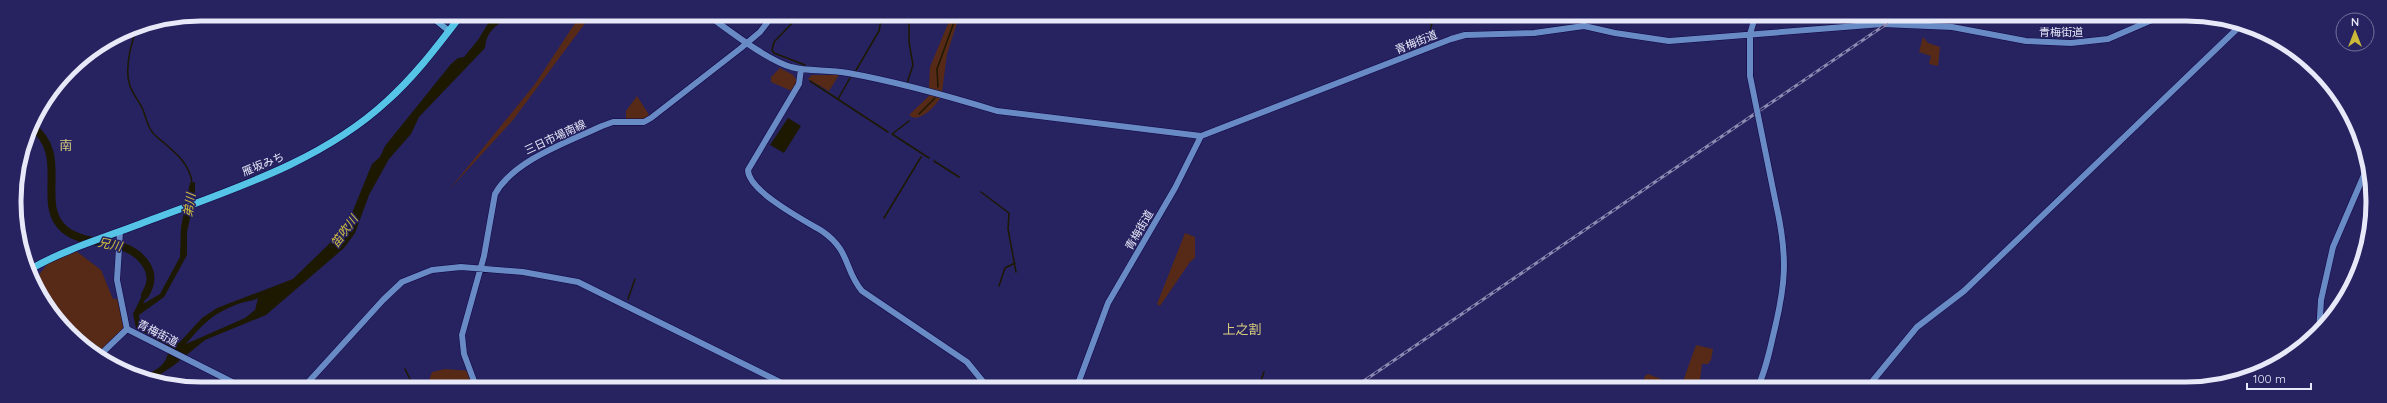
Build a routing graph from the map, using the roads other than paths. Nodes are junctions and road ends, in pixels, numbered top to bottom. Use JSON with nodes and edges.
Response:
{"nodes":[{"id":1,"x":437,"y":21,"type":"edge"},
{"id":2,"x":457,"y":21,"type":"edge"},
{"id":3,"x":716,"y":21,"type":"edge"},
{"id":4,"x":768,"y":21,"type":"edge"},
{"id":5,"x":1754,"y":21,"type":"edge"},
{"id":6,"x":2150,"y":21,"type":"edge"},
{"id":7,"x":2237,"y":29,"type":"edge"},
{"id":8,"x":449,"y":31,"type":"junction"},
{"id":9,"x":1750,"y":34,"type":"junction"},
{"id":10,"x":748,"y":42,"type":"junction"},
{"id":11,"x":801,"y":69,"type":"junction"},
{"id":12,"x":1201,"y":136,"type":"junction"},
{"id":13,"x":2364,"y":175,"type":"edge"},
{"id":14,"x":120,"y":232,"type":"junction"},
{"id":15,"x":34,"y":268,"type":"edge"},
{"id":16,"x":481,"y":269,"type":"junction"},
{"id":17,"x":2319,"y":323,"type":"edge"},
{"id":18,"x":130,"y":330,"type":"junction"},
{"id":19,"x":103,"y":353,"type":"edge"},
{"id":20,"x":232,"y":382,"type":"edge"},
{"id":21,"x":308,"y":382,"type":"edge"},
{"id":22,"x":474,"y":382,"type":"edge"},
{"id":23,"x":780,"y":382,"type":"edge"},
{"id":24,"x":983,"y":382,"type":"edge"},
{"id":25,"x":1079,"y":382,"type":"edge"},
{"id":26,"x":1759,"y":382,"type":"edge"},
{"id":27,"x":1872,"y":382,"type":"edge"}],
"edges":[{"from":1,"to":8,"type":"main road"},
{"from":2,"to":8,"type":"highway","name":"雁坂みち"},
{"from":3,"to":10,"type":"street"},
{"from":4,"to":10,"type":"street","name":"三日市場南線"},
{"from":5,"to":9,"type":"street"},
{"from":6,"to":9,"type":"street","name":"青梅街道"},
{"from":7,"to":27,"type":"street"},
{"from":8,"to":14,"type":"highway","name":"雁坂みち"},
{"from":9,"to":12,"type":"street","name":"青梅街道"},
{"from":9,"to":26,"type":"street","bridge":true},
{"from":10,"to":11,"type":"street"},
{"from":10,"to":16,"type":"street","name":"三日市場南線"},
{"from":11,"to":12,"type":"street"},
{"from":11,"to":24,"type":"street"},
{"from":12,"to":25,"type":"street","name":"青梅街道"},
{"from":13,"to":17,"type":"street"},
{"from":14,"to":15,"type":"highway","name":"雁坂みち"},
{"from":14,"to":18,"type":"street","name":"青梅街道"},
{"from":16,"to":21,"type":"street"},
{"from":16,"to":22,"type":"street","name":"三日市場南線"},
{"from":16,"to":23,"type":"street"},
{"from":18,"to":19,"type":"street"},
{"from":18,"to":20,"type":"street","name":"青梅街道"}]}
